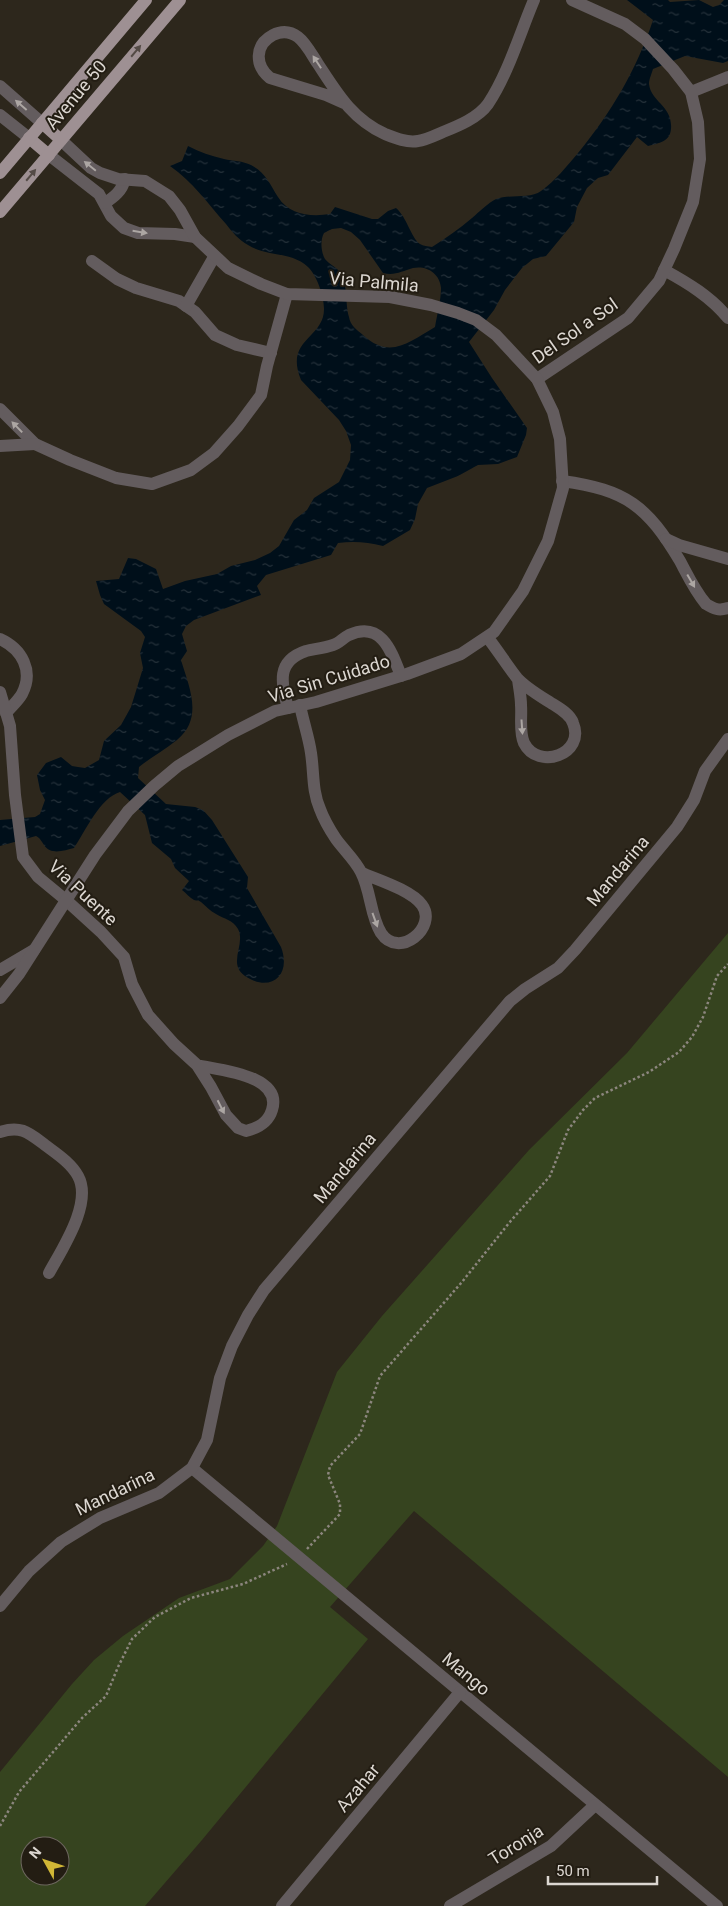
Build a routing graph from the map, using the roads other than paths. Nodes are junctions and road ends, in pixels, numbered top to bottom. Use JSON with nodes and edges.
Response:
{"nodes":[{"id":1,"x":146,"y":0,"type":"edge"},
{"id":2,"x":180,"y":0,"type":"edge"},
{"id":3,"x":534,"y":0,"type":"edge"},
{"id":4,"x":572,"y":0,"type":"edge"},
{"id":5,"x":728,"y":78,"type":"edge"},
{"id":6,"x":0,"y":86,"type":"edge"},
{"id":7,"x":691,"y":92,"type":"junction"},
{"id":8,"x":344,"y":103,"type":"junction"},
{"id":9,"x":0,"y":115,"type":"edge"},
{"id":10,"x":42,"y":123,"type":"junction"},
{"id":11,"x":29,"y":138,"type":"junction"},
{"id":12,"x":61,"y":140,"type":"junction"},
{"id":13,"x":48,"y":155,"type":"junction"},
{"id":14,"x":0,"y":173,"type":"edge"},
{"id":15,"x":125,"y":179,"type":"junction"},
{"id":16,"x":105,"y":203,"type":"junction"},
{"id":17,"x":0,"y":212,"type":"edge"},
{"id":18,"x":195,"y":237,"type":"junction"},
{"id":19,"x":214,"y":257,"type":"junction"},
{"id":20,"x":92,"y":262,"type":"dead end"},
{"id":21,"x":664,"y":270,"type":"junction"},
{"id":22,"x":287,"y":294,"type":"junction"},
{"id":23,"x":186,"y":306,"type":"junction"},
{"id":24,"x":728,"y":318,"type":"edge"},
{"id":25,"x":271,"y":353,"type":"junction"},
{"id":26,"x":537,"y":380,"type":"junction"},
{"id":27,"x":0,"y":409,"type":"edge"},
{"id":28,"x":35,"y":444,"type":"junction"},
{"id":29,"x":0,"y":446,"type":"edge"},
{"id":30,"x":562,"y":481,"type":"junction"},
{"id":31,"x":666,"y":539,"type":"junction"},
{"id":32,"x":728,"y":559,"type":"edge"},
{"id":33,"x":728,"y":608,"type":"edge"},
{"id":34,"x":488,"y":638,"type":"junction"},
{"id":35,"x":0,"y":639,"type":"edge"},
{"id":36,"x":401,"y":676,"type":"junction"},
{"id":37,"x":518,"y":679,"type":"junction"},
{"id":38,"x":0,"y":692,"type":"edge"},
{"id":39,"x":294,"y":707,"type":"junction"},
{"id":40,"x":6,"y":713,"type":"junction"},
{"id":41,"x":728,"y":739,"type":"edge"},
{"id":42,"x":362,"y":873,"type":"junction"},
{"id":43,"x":67,"y":901,"type":"junction"},
{"id":44,"x":36,"y":949,"type":"junction"},
{"id":45,"x":0,"y":970,"type":"edge"},
{"id":46,"x":0,"y":998,"type":"edge"},
{"id":47,"x":197,"y":1065,"type":"junction"},
{"id":48,"x":0,"y":1132,"type":"edge"},
{"id":49,"x":50,"y":1273,"type":"dead end"},
{"id":50,"x":192,"y":1468,"type":"junction"},
{"id":51,"x":0,"y":1606,"type":"edge"},
{"id":52,"x":460,"y":1692,"type":"junction"},
{"id":53,"x":595,"y":1805,"type":"junction"},
{"id":54,"x":282,"y":1906,"type":"edge"},
{"id":55,"x":450,"y":1906,"type":"edge"},
{"id":56,"x":717,"y":1906,"type":"edge"}],
"edges":[{"from":1,"to":10,"type":"main road","name":"Avenue 50"},
{"from":12,"to":2,"type":"main road","name":"Avenue 50","one_way":true},
{"from":3,"to":8,"type":"street"},
{"from":4,"to":7,"type":"street","name":"Del Sol a Sol"},
{"from":5,"to":7,"type":"street"},
{"from":10,"to":6,"type":"street","one_way":true},
{"from":7,"to":21,"type":"street","name":"Del Sol a Sol"},
{"from":8,"to":8,"type":"street","one_way":true},
{"from":9,"to":11,"type":"street"},
{"from":10,"to":11,"type":"main road","name":"Avenue 50"},
{"from":10,"to":12,"type":"main road"},
{"from":11,"to":13,"type":"main road"},
{"from":11,"to":14,"type":"main road","name":"Avenue 50"},
{"from":12,"to":13,"type":"main road","name":"Avenue 50"},
{"from":15,"to":12,"type":"street","name":"Via Palmila","one_way":true},
{"from":13,"to":16,"type":"street"},
{"from":17,"to":13,"type":"main road","name":"Avenue 50","one_way":true},
{"from":15,"to":16,"type":"street"},
{"from":15,"to":18,"type":"street","name":"Via Palmila"},
{"from":16,"to":18,"type":"street","one_way":true},
{"from":18,"to":19,"type":"street","name":"Via Palmila"},
{"from":19,"to":22,"type":"street","name":"Via Palmila"},
{"from":19,"to":23,"type":"street"},
{"from":20,"to":23,"type":"street"},
{"from":21,"to":24,"type":"street"},
{"from":21,"to":26,"type":"street","name":"Del Sol a Sol"},
{"from":22,"to":25,"type":"street"},
{"from":22,"to":26,"type":"street","name":"Via Palmila"},
{"from":23,"to":25,"type":"street"},
{"from":25,"to":28,"type":"street"},
{"from":26,"to":30,"type":"street","name":"Via Palmila"},
{"from":28,"to":27,"type":"street","one_way":true},
{"from":28,"to":29,"type":"street"},
{"from":30,"to":31,"type":"street"},
{"from":30,"to":34,"type":"street","name":"Via Palmila"},
{"from":31,"to":32,"type":"street"},
{"from":31,"to":33,"type":"street","one_way":true},
{"from":34,"to":36,"type":"street","name":"Via Sin Cuidado"},
{"from":34,"to":37,"type":"street"},
{"from":35,"to":40,"type":"street"},
{"from":36,"to":39,"type":"street","name":"Via Sin Cuidado"},
{"from":36,"to":39,"type":"street"},
{"from":37,"to":37,"type":"street","one_way":true},
{"from":38,"to":40,"type":"street","name":"Via Puente"},
{"from":39,"to":42,"type":"street"},
{"from":39,"to":43,"type":"street","name":"Via Sin Cuidado"},
{"from":40,"to":43,"type":"street","name":"Via Puente"},
{"from":41,"to":50,"type":"street","name":"Mandarina"},
{"from":42,"to":42,"type":"street","one_way":true},
{"from":43,"to":44,"type":"street","name":"Via Sin Cuidado"},
{"from":43,"to":47,"type":"street","name":"Via Puente"},
{"from":44,"to":45,"type":"street","name":"Via Sin Cuidado"},
{"from":44,"to":46,"type":"street","name":"Via Sin Cuidado"},
{"from":47,"to":47,"type":"street","name":"Via Puente","one_way":true},
{"from":48,"to":49,"type":"street"},
{"from":50,"to":51,"type":"street","name":"Mandarina"},
{"from":50,"to":52,"type":"street","name":"Mango"},
{"from":52,"to":53,"type":"street","name":"Mango"},
{"from":52,"to":54,"type":"street","name":"Azahar"},
{"from":53,"to":55,"type":"street","name":"Toronja"},
{"from":53,"to":56,"type":"street","name":"Mango"}]}
